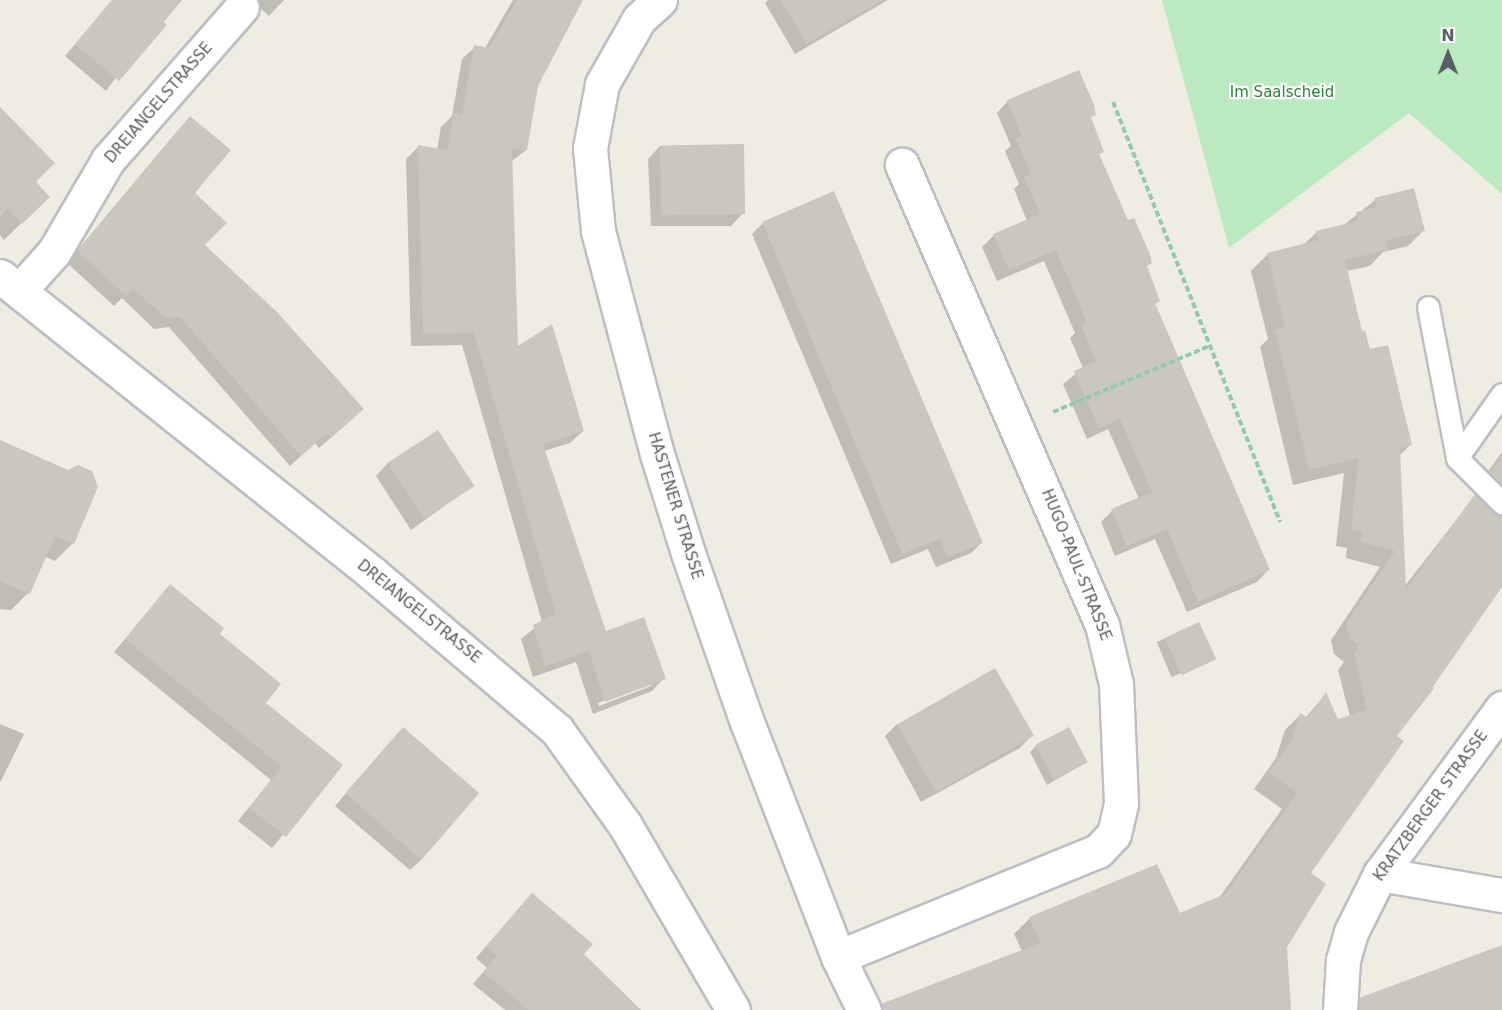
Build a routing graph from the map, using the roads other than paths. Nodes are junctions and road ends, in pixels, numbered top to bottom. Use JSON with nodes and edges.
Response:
{"nodes":[{"id":1,"x":660,"y":0,"type":"edge"},
{"id":2,"x":242,"y":7,"type":"dead end"},
{"id":3,"x":902,"y":165,"type":"dead end"},
{"id":4,"x":10,"y":284,"type":"edge"},
{"id":5,"x":1428,"y":307,"type":"dead end"},
{"id":6,"x":1502,"y":394,"type":"edge"},
{"id":7,"x":1457,"y":458,"type":"junction"},
{"id":8,"x":1502,"y":503,"type":"edge"},
{"id":9,"x":1502,"y":708,"type":"edge"},
{"id":10,"x":1380,"y":874,"type":"junction"},
{"id":11,"x":1502,"y":895,"type":"edge"},
{"id":12,"x":838,"y":957,"type":"junction"},
{"id":13,"x":733,"y":1010,"type":"edge"},
{"id":14,"x":864,"y":1010,"type":"edge"},
{"id":15,"x":1340,"y":1010,"type":"edge"}],
"edges":[{"from":1,"to":12,"type":"street","name":"HASTENER STRASSE"},
{"from":2,"to":4,"type":"street","name":"DREIANGELSTRASSE"},
{"from":3,"to":12,"type":"street","name":"HUGO-PAUL-STRASSE"},
{"from":4,"to":13,"type":"street","name":"DREIANGELSTRASSE"},
{"from":5,"to":7,"type":"lane"},
{"from":6,"to":7,"type":"lane"},
{"from":7,"to":8,"type":"lane"},
{"from":9,"to":10,"type":"street","name":"KRATZBERGER STRASSE"},
{"from":10,"to":11,"type":"street"},
{"from":10,"to":15,"type":"street","name":"KRATZBERGER STRASSE"},
{"from":12,"to":14,"type":"street","name":"HASTENER STRASSE"}]}
